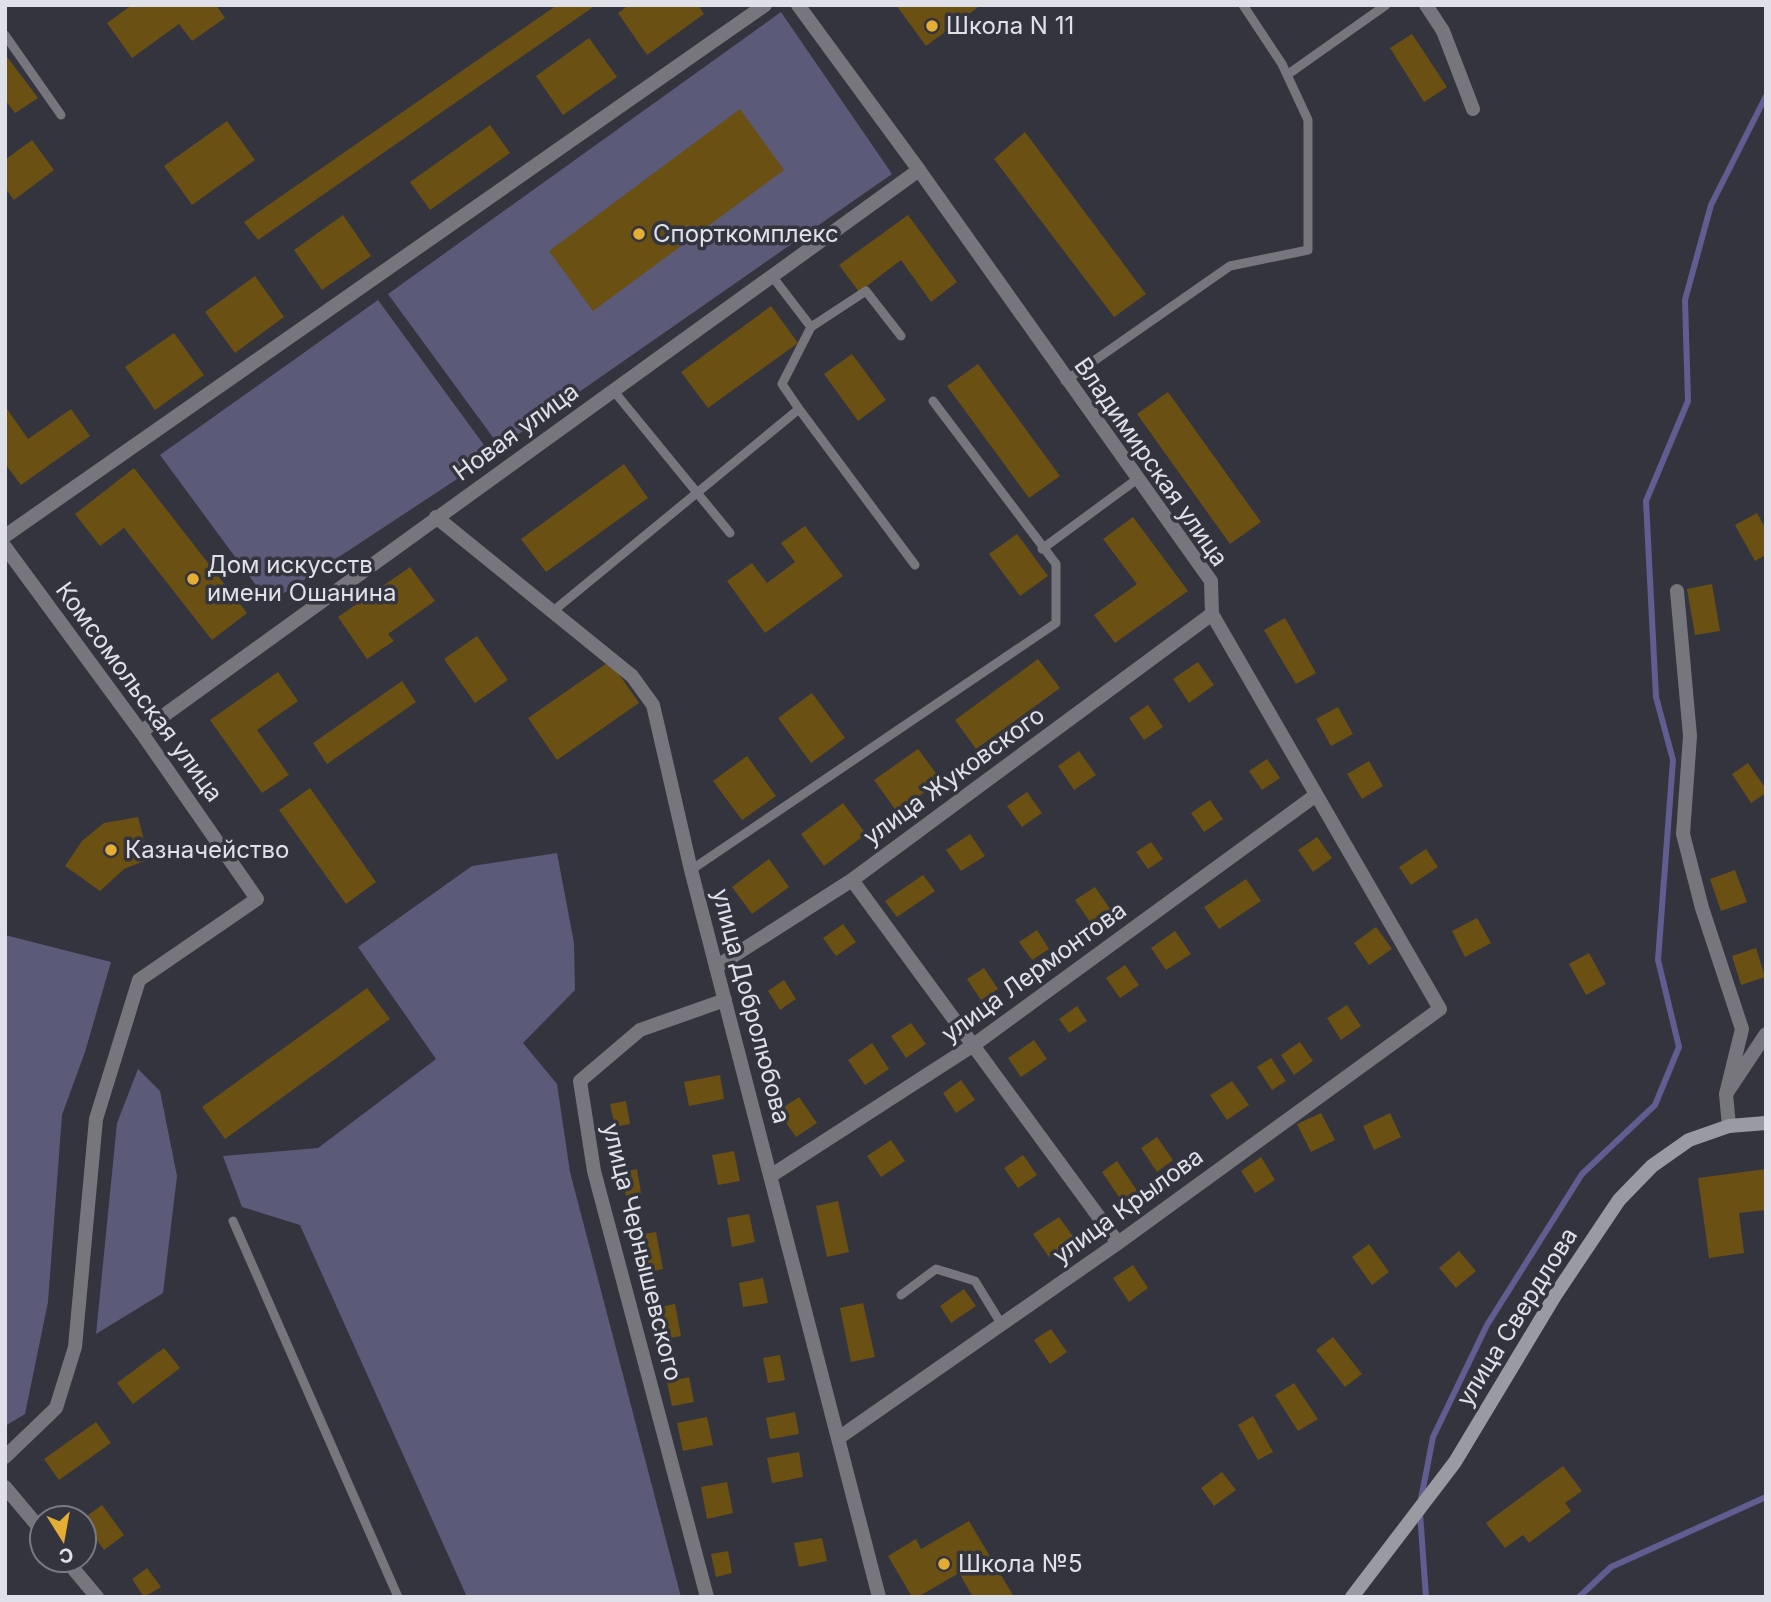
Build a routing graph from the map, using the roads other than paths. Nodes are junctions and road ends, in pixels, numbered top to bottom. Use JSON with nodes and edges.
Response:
{"nodes":[{"id":1,"x":765,"y":5,"type":"edge"},
{"id":2,"x":798,"y":5,"type":"edge"},
{"id":3,"x":1243,"y":5,"type":"edge"},
{"id":4,"x":1386,"y":5,"type":"edge"},
{"id":5,"x":1426,"y":5,"type":"edge"},
{"id":6,"x":5,"y":36,"type":"edge"},
{"id":7,"x":1287,"y":75,"type":"junction"},
{"id":8,"x":1472,"y":109,"type":"dead end"},
{"id":9,"x":61,"y":115,"type":"dead end"},
{"id":10,"x":919,"y":170,"type":"junction"},
{"id":11,"x":772,"y":276,"type":"junction"},
{"id":12,"x":811,"y":327,"type":"junction"},
{"id":13,"x":901,"y":337,"type":"dead end"},
{"id":14,"x":1065,"y":381,"type":"junction"},
{"id":15,"x":613,"y":390,"type":"junction"},
{"id":16,"x":933,"y":401,"type":"dead end"},
{"id":17,"x":799,"y":409,"type":"junction"},
{"id":18,"x":1136,"y":480,"type":"junction"},
{"id":19,"x":697,"y":493,"type":"junction"},
{"id":20,"x":436,"y":517,"type":"junction"},
{"id":21,"x":730,"y":533,"type":"dead end"},
{"id":22,"x":5,"y":536,"type":"edge"},
{"id":23,"x":5,"y":547,"type":"edge"},
{"id":24,"x":1042,"y":549,"type":"junction"},
{"id":25,"x":915,"y":565,"type":"dead end"},
{"id":26,"x":1678,"y":591,"type":"dead end"},
{"id":27,"x":552,"y":612,"type":"junction"},
{"id":28,"x":1212,"y":614,"type":"junction"},
{"id":29,"x":141,"y":732,"type":"junction"},
{"id":30,"x":1316,"y":795,"type":"junction"},
{"id":31,"x":691,"y":870,"type":"junction"},
{"id":32,"x":852,"y":880,"type":"junction"},
{"id":33,"x":716,"y":967,"type":"junction"},
{"id":34,"x":725,"y":1000,"type":"junction"},
{"id":35,"x":1440,"y":1009,"type":"joint"},
{"id":36,"x":1766,"y":1034,"type":"edge"},
{"id":37,"x":975,"y":1044,"type":"junction"},
{"id":38,"x":1726,"y":1094,"type":"junction"},
{"id":39,"x":1766,"y":1123,"type":"edge"},
{"id":40,"x":1729,"y":1126,"type":"junction"},
{"id":41,"x":772,"y":1175,"type":"junction"},
{"id":42,"x":233,"y":1221,"type":"dead end"},
{"id":43,"x":1118,"y":1242,"type":"junction"},
{"id":44,"x":901,"y":1295,"type":"dead end"},
{"id":45,"x":1002,"y":1325,"type":"junction"},
{"id":46,"x":840,"y":1437,"type":"junction"},
{"id":47,"x":5,"y":1457,"type":"edge"},
{"id":48,"x":5,"y":1487,"type":"edge"},
{"id":49,"x":28,"y":1514,"type":"edge"},
{"id":50,"x":78,"y":1574,"type":"edge"},
{"id":51,"x":97,"y":1597,"type":"edge"},
{"id":52,"x":398,"y":1597,"type":"edge"},
{"id":53,"x":707,"y":1597,"type":"edge"},
{"id":54,"x":879,"y":1597,"type":"edge"},
{"id":55,"x":1352,"y":1597,"type":"edge"}],
"edges":[{"from":1,"to":22,"type":"street"},
{"from":2,"to":10,"type":"street","name":"Владимирская улица"},
{"from":3,"to":7,"type":"lane"},
{"from":4,"to":7,"type":"lane"},
{"from":5,"to":8,"type":"street"},
{"from":6,"to":9,"type":"lane"},
{"from":7,"to":14,"type":"lane"},
{"from":10,"to":11,"type":"street","name":"Новая улица"},
{"from":10,"to":14,"type":"street","name":"Владимирская улица"},
{"from":11,"to":12,"type":"lane"},
{"from":11,"to":15,"type":"street","name":"Новая улица"},
{"from":12,"to":13,"type":"lane"},
{"from":12,"to":17,"type":"lane"},
{"from":14,"to":18,"type":"street","name":"Владимирская улица"},
{"from":15,"to":19,"type":"lane"},
{"from":15,"to":20,"type":"street","name":"Новая улица"},
{"from":16,"to":24,"type":"lane"},
{"from":17,"to":19,"type":"lane"},
{"from":17,"to":25,"type":"lane"},
{"from":18,"to":24,"type":"lane"},
{"from":18,"to":28,"type":"street","name":"Владимирская улица"},
{"from":19,"to":21,"type":"lane"},
{"from":19,"to":27,"type":"lane"},
{"from":20,"to":27,"type":"street","name":"улица Добролюбова"},
{"from":20,"to":29,"type":"street","name":"Новая улица"},
{"from":23,"to":29,"type":"street","name":"Комсомольская улица"},
{"from":24,"to":31,"type":"lane"},
{"from":26,"to":38,"type":"street"},
{"from":27,"to":31,"type":"street","name":"улица Добролюбова"},
{"from":28,"to":30,"type":"street","name":"Владимирская улица"},
{"from":28,"to":32,"type":"street","name":"улица Жуковского"},
{"from":29,"to":47,"type":"street","name":"Комсомольская улица"},
{"from":30,"to":35,"type":"street","name":"Владимирская улица"},
{"from":30,"to":37,"type":"street","name":"улица Лермонтова"},
{"from":31,"to":33,"type":"street","name":"улица Добролюбова"},
{"from":32,"to":33,"type":"street","name":"улица Жуковского"},
{"from":32,"to":37,"type":"street"},
{"from":33,"to":34,"type":"street","name":"улица Добролюбова"},
{"from":34,"to":41,"type":"street","name":"улица Добролюбова"},
{"from":34,"to":53,"type":"street","name":"улица Чернышевского"},
{"from":35,"to":43,"type":"street","name":"улица Крылова"},
{"from":36,"to":38,"type":"street"},
{"from":37,"to":41,"type":"street","name":"улица Лермонтова"},
{"from":37,"to":43,"type":"street"},
{"from":38,"to":40,"type":"street"},
{"from":39,"to":40,"type":"main road","name":"улица Свердлова"},
{"from":40,"to":55,"type":"main road","name":"улица Свердлова"},
{"from":41,"to":46,"type":"street","name":"улица Добролюбова"},
{"from":42,"to":52,"type":"lane"},
{"from":43,"to":45,"type":"street","name":"улица Крылова"},
{"from":44,"to":45,"type":"lane"},
{"from":45,"to":46,"type":"street","name":"улица Крылова"},
{"from":46,"to":54,"type":"street","name":"улица Добролюбова"},
{"from":48,"to":49,"type":"street"},
{"from":50,"to":51,"type":"street"}]}
